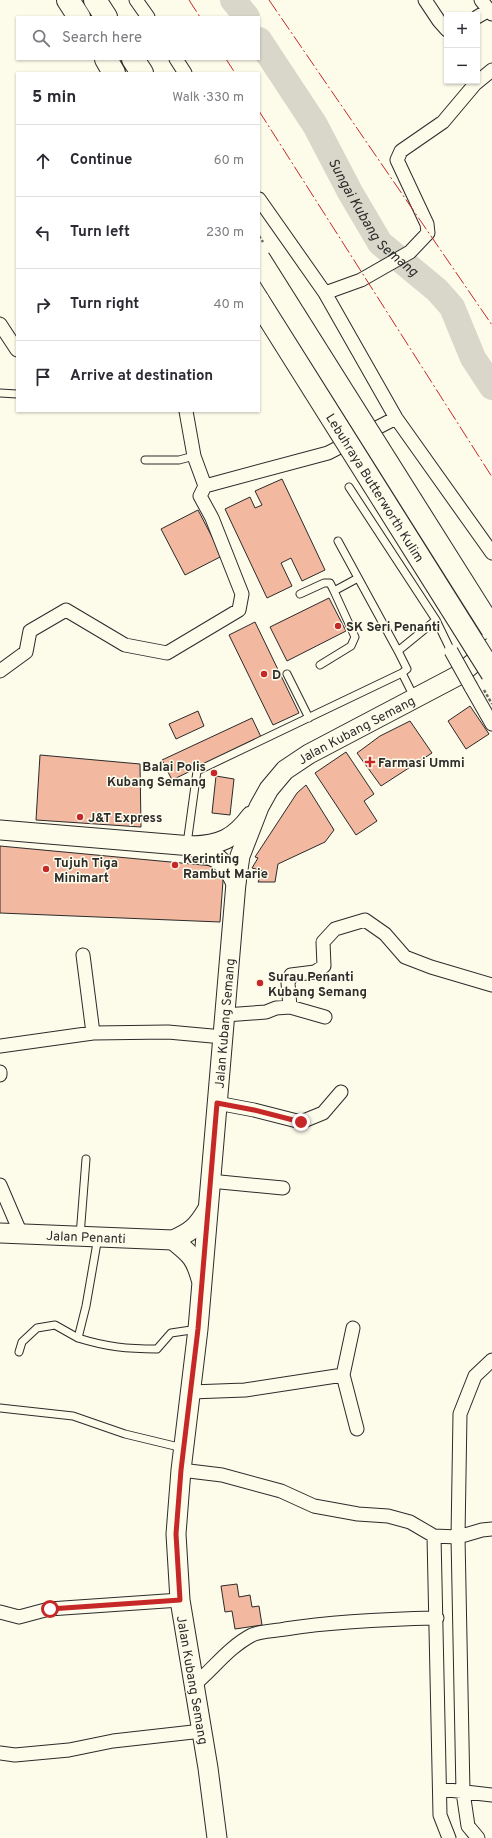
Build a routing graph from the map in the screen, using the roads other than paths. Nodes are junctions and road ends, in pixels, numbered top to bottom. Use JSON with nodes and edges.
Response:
{"nodes":[{"id":1,"x":68,"y":0,"type":"edge"},
{"id":2,"x":96,"y":0,"type":"edge"},
{"id":3,"x":136,"y":0,"type":"edge"},
{"id":4,"x":425,"y":0,"type":"edge"},
{"id":5,"x":488,"y":8,"type":"edge"},
{"id":6,"x":480,"y":15,"type":"edge"},
{"id":7,"x":78,"y":16,"type":"edge"},
{"id":8,"x":105,"y":16,"type":"edge"},
{"id":9,"x":147,"y":16,"type":"edge"},
{"id":10,"x":444,"y":27,"type":"edge"},
{"id":11,"x":107,"y":60,"type":"edge"},
{"id":12,"x":134,"y":60,"type":"edge"},
{"id":13,"x":177,"y":60,"type":"edge"},
{"id":14,"x":492,"y":70,"type":"edge"},
{"id":15,"x":113,"y":72,"type":"edge"},
{"id":16,"x":141,"y":72,"type":"edge"},
{"id":17,"x":184,"y":72,"type":"edge"},
{"id":18,"x":260,"y":200,"type":"edge"},
{"id":19,"x":260,"y":261,"type":"edge"},
{"id":20,"x":325,"y":293,"type":"junction"},
{"id":21,"x":260,"y":304,"type":"edge"},
{"id":22,"x":0,"y":324,"type":"edge"},
{"id":23,"x":16,"y":348,"type":"edge"},
{"id":24,"x":0,"y":393,"type":"edge"},
{"id":25,"x":16,"y":394,"type":"edge"},
{"id":26,"x":186,"y":412,"type":"edge"},
{"id":27,"x":396,"y":418,"type":"junction"},
{"id":28,"x":194,"y":456,"type":"junction"},
{"id":29,"x":145,"y":460,"type":"dead end"},
{"id":30,"x":205,"y":486,"type":"junction"},
{"id":31,"x":349,"y":487,"type":"dead end"},
{"id":32,"x":338,"y":541,"type":"dead end"},
{"id":33,"x":492,"y":553,"type":"edge"},
{"id":34,"x":358,"y":578,"type":"junction"},
{"id":35,"x":334,"y":591,"type":"junction"},
{"id":36,"x":300,"y":594,"type":"dead end"},
{"id":37,"x":436,"y":620,"type":"junction"},
{"id":38,"x":492,"y":629,"type":"edge"},
{"id":39,"x":492,"y":647,"type":"edge"},
{"id":40,"x":451,"y":650,"type":"joint"},
{"id":41,"x":398,"y":651,"type":"junction"},
{"id":42,"x":320,"y":665,"type":"dead end"},
{"id":43,"x":0,"y":671,"type":"edge"},
{"id":44,"x":402,"y":673,"type":"junction"},
{"id":45,"x":492,"y":673,"type":"edge"},
{"id":46,"x":287,"y":674,"type":"dead end"},
{"id":47,"x":415,"y":699,"type":"junction"},
{"id":48,"x":309,"y":718,"type":"junction"},
{"id":49,"x":492,"y":724,"type":"edge"},
{"id":50,"x":259,"y":807,"type":"junction"},
{"id":51,"x":0,"y":830,"type":"edge"},
{"id":52,"x":190,"y":846,"type":"junction"},
{"id":53,"x":236,"y":883,"type":"junction"},
{"id":54,"x":83,"y":955,"type":"dead end"},
{"id":55,"x":492,"y":985,"type":"edge"},
{"id":56,"x":290,"y":1007,"type":"junction"},
{"id":57,"x":225,"y":1014,"type":"junction"},
{"id":58,"x":325,"y":1017,"type":"dead end"},
{"id":59,"x":93,"y":1033,"type":"junction"},
{"id":60,"x":223,"y":1037,"type":"junction"},
{"id":61,"x":0,"y":1046,"type":"edge"},
{"id":62,"x":0,"y":1072,"type":"edge"},
{"id":63,"x":0,"y":1075,"type":"edge"},
{"id":64,"x":341,"y":1092,"type":"dead end"},
{"id":65,"x":217,"y":1103,"type":"junction"},
{"id":66,"x":86,"y":1159,"type":"dead end"},
{"id":67,"x":210,"y":1181,"type":"junction"},
{"id":68,"x":0,"y":1185,"type":"edge"},
{"id":69,"x":283,"y":1188,"type":"dead end"},
{"id":70,"x":208,"y":1208,"type":"junction"},
{"id":71,"x":0,"y":1233,"type":"edge"},
{"id":72,"x":20,"y":1234,"type":"junction"},
{"id":73,"x":89,"y":1236,"type":"junction"},
{"id":74,"x":173,"y":1240,"type":"junction"},
{"id":75,"x":201,"y":1282,"type":"junction"},
{"id":76,"x":353,"y":1328,"type":"dead end"},
{"id":77,"x":198,"y":1329,"type":"junction"},
{"id":78,"x":78,"y":1338,"type":"junction"},
{"id":79,"x":19,"y":1352,"type":"dead end"},
{"id":80,"x":492,"y":1360,"type":"edge"},
{"id":81,"x":343,"y":1375,"type":"junction"},
{"id":82,"x":191,"y":1392,"type":"junction"},
{"id":83,"x":0,"y":1408,"type":"edge"},
{"id":84,"x":357,"y":1429,"type":"dead end"},
{"id":85,"x":184,"y":1448,"type":"junction"},
{"id":86,"x":181,"y":1470,"type":"junction"},
{"id":87,"x":492,"y":1530,"type":"edge"},
{"id":88,"x":434,"y":1536,"type":"junction"},
{"id":89,"x":458,"y":1537,"type":"junction"},
{"id":90,"x":180,"y":1600,"type":"junction"},
{"id":91,"x":0,"y":1612,"type":"edge"},
{"id":92,"x":437,"y":1618,"type":"junction"},
{"id":93,"x":195,"y":1684,"type":"junction"},
{"id":94,"x":202,"y":1731,"type":"junction"},
{"id":95,"x":0,"y":1754,"type":"edge"},
{"id":96,"x":440,"y":1789,"type":"junction"},
{"id":97,"x":463,"y":1792,"type":"junction"},
{"id":98,"x":492,"y":1795,"type":"edge"},
{"id":99,"x":217,"y":1838,"type":"edge"},
{"id":100,"x":449,"y":1838,"type":"edge"},
{"id":101,"x":478,"y":1838,"type":"edge"}],
"edges":[{"from":1,"to":7,"type":"highway"},
{"from":2,"to":8,"type":"highway"},
{"from":3,"to":9,"type":"street"},
{"from":4,"to":10,"type":"street"},
{"from":5,"to":6,"type":"street"},
{"from":11,"to":15,"type":"highway"},
{"from":12,"to":16,"type":"highway"},
{"from":13,"to":17,"type":"street"},
{"from":14,"to":20,"type":"street"},
{"from":18,"to":20,"type":"street"},
{"from":19,"to":38,"type":"highway","name":"Lebuhraya Butterworth Kulim","bridge":true},
{"from":20,"to":27,"type":"street"},
{"from":21,"to":45,"type":"highway","name":"Lebuhraya Butterworth Kulim","bridge":true},
{"from":22,"to":23,"type":"street"},
{"from":24,"to":25,"type":"lane"},
{"from":26,"to":28,"type":"street"},
{"from":27,"to":30,"type":"street"},
{"from":27,"to":33,"type":"street"},
{"from":28,"to":29,"type":"lane"},
{"from":28,"to":30,"type":"street"},
{"from":30,"to":43,"type":"street"},
{"from":31,"to":37,"type":"lane"},
{"from":32,"to":34,"type":"lane"},
{"from":34,"to":35,"type":"lane"},
{"from":34,"to":41,"type":"lane"},
{"from":35,"to":36,"type":"lane"},
{"from":35,"to":42,"type":"lane"},
{"from":37,"to":40,"type":"lane"},
{"from":37,"to":41,"type":"lane"},
{"from":39,"to":47,"type":"main road","name":"Jalan Kubang Semang"},
{"from":40,"to":49,"type":"street","bridge":true},
{"from":41,"to":44,"type":"lane"},
{"from":44,"to":47,"type":"lane"},
{"from":44,"to":48,"type":"lane"},
{"from":46,"to":48,"type":"lane"},
{"from":47,"to":50,"type":"main road","name":"Jalan Kubang Semang"},
{"from":48,"to":52,"type":"lane"},
{"from":50,"to":52,"type":"main road"},
{"from":50,"to":53,"type":"main road","name":"Jalan Kubang Semang"},
{"from":51,"to":52,"type":"main road"},
{"from":52,"to":53,"type":"main road"},
{"from":53,"to":57,"type":"main road","name":"Jalan Kubang Semang"},
{"from":54,"to":59,"type":"street"},
{"from":55,"to":56,"type":"street"},
{"from":56,"to":57,"type":"street"},
{"from":56,"to":58,"type":"street"},
{"from":57,"to":60,"type":"main road","name":"Jalan Kubang Semang"},
{"from":59,"to":60,"type":"street"},
{"from":59,"to":61,"type":"street"},
{"from":60,"to":65,"type":"main road","name":"Jalan Kubang Semang"},
{"from":62,"to":63,"type":"street"},
{"from":64,"to":65,"type":"street"},
{"from":65,"to":67,"type":"main road","name":"Jalan Kubang Semang"},
{"from":66,"to":73,"type":"lane"},
{"from":67,"to":69,"type":"street"},
{"from":67,"to":70,"type":"main road","name":"Jalan Kubang Semang"},
{"from":68,"to":72,"type":"street"},
{"from":70,"to":74,"type":"main road"},
{"from":70,"to":75,"type":"main road","name":"Jalan Kubang Semang"},
{"from":71,"to":72,"type":"main road","name":"Jalan Penanti"},
{"from":72,"to":73,"type":"main road","name":"Jalan Penanti"},
{"from":73,"to":74,"type":"main road","name":"Jalan Penanti"},
{"from":73,"to":78,"type":"lane"},
{"from":74,"to":75,"type":"main road"},
{"from":75,"to":77,"type":"main road","name":"Jalan Kubang Semang"},
{"from":76,"to":81,"type":"street"},
{"from":77,"to":78,"type":"lane"},
{"from":77,"to":82,"type":"main road","name":"Jalan Kubang Semang"},
{"from":78,"to":79,"type":"lane"},
{"from":80,"to":89,"type":"street"},
{"from":81,"to":82,"type":"street"},
{"from":81,"to":84,"type":"street"},
{"from":82,"to":85,"type":"main road","name":"Jalan Kubang Semang"},
{"from":83,"to":85,"type":"lane"},
{"from":85,"to":86,"type":"main road","name":"Jalan Kubang Semang"},
{"from":86,"to":88,"type":"street"},
{"from":86,"to":90,"type":"main road","name":"Jalan Kubang Semang"},
{"from":87,"to":89,"type":"street"},
{"from":88,"to":89,"type":"street"},
{"from":88,"to":92,"type":"street"},
{"from":89,"to":97,"type":"street"},
{"from":90,"to":91,"type":"street"},
{"from":90,"to":93,"type":"main road","name":"Jalan Kubang Semang"},
{"from":92,"to":93,"type":"street"},
{"from":92,"to":96,"type":"street"},
{"from":93,"to":94,"type":"main road","name":"Jalan Kubang Semang"},
{"from":94,"to":95,"type":"street"},
{"from":94,"to":99,"type":"main road","name":"Jalan Kubang Semang"},
{"from":96,"to":97,"type":"street"},
{"from":96,"to":100,"type":"street"},
{"from":97,"to":98,"type":"street"},
{"from":97,"to":101,"type":"street"}]}
